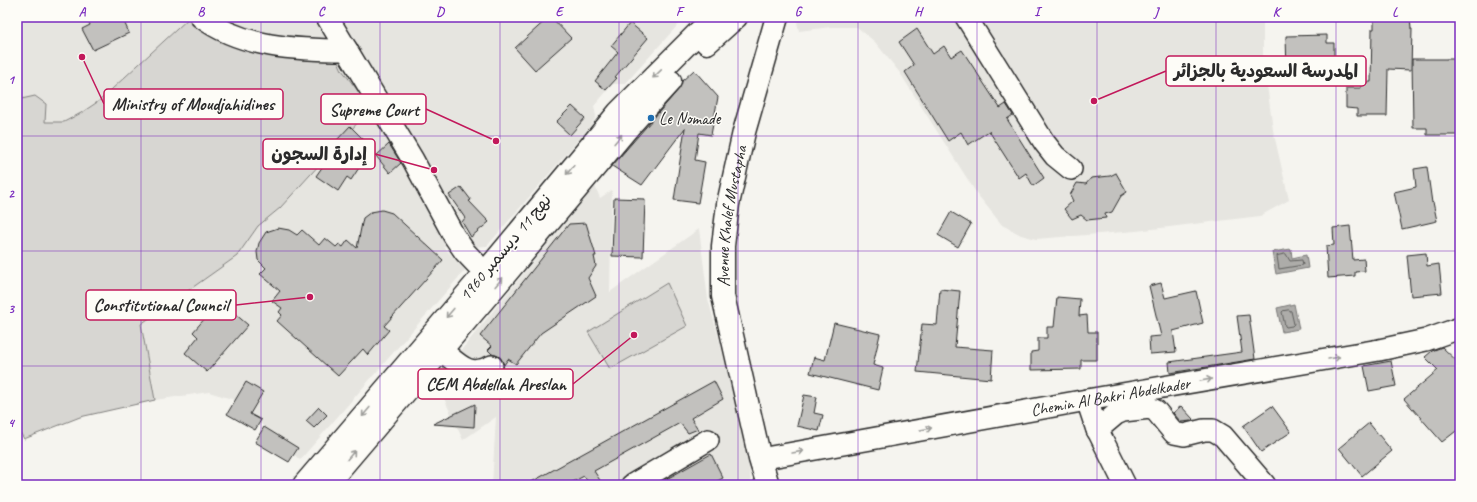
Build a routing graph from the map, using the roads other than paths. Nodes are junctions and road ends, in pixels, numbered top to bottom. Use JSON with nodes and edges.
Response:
{"nodes":[{"id":1,"x":201,"y":17,"type":"edge"},
{"id":2,"x":327,"y":17,"type":"edge"},
{"id":3,"x":714,"y":17,"type":"edge"},
{"id":4,"x":736,"y":17,"type":"edge"},
{"id":5,"x":770,"y":17,"type":"edge"},
{"id":6,"x":778,"y":17,"type":"edge"},
{"id":7,"x":966,"y":17,"type":"edge"},
{"id":8,"x":770,"y":42,"type":"junction"},
{"id":9,"x":347,"y":50,"type":"junction"},
{"id":10,"x":1071,"y":169,"type":"dead end"},
{"id":11,"x":485,"y":273,"type":"junction"},
{"id":12,"x":1460,"y":328,"type":"edge"},
{"id":13,"x":441,"y":350,"type":"junction"},
{"id":14,"x":492,"y":366,"type":"dead end"},
{"id":15,"x":1087,"y":400,"type":"junction"},
{"id":16,"x":1097,"y":430,"type":"junction"},
{"id":17,"x":708,"y":440,"type":"dead end"},
{"id":18,"x":760,"y":459,"type":"junction"},
{"id":19,"x":304,"y":485,"type":"edge"},
{"id":20,"x":326,"y":485,"type":"edge"},
{"id":21,"x":632,"y":485,"type":"edge"},
{"id":22,"x":768,"y":485,"type":"edge"},
{"id":23,"x":1125,"y":485,"type":"edge"},
{"id":24,"x":1265,"y":485,"type":"edge"}],
"edges":[{"from":1,"to":9,"type":"street"},
{"from":2,"to":9,"type":"street"},
{"from":3,"to":11,"type":"main road","name":"نهج 11 ديسمبر 1960","one_way":true},
{"from":13,"to":4,"type":"main road","name":"نهج 11 ديسمبر 1960","one_way":true},
{"from":5,"to":8,"type":"main road","name":"Avenue Khalef Mustapha"},
{"from":6,"to":8,"type":"main road","name":"Avenue Khalef Mustapha"},
{"from":7,"to":10,"type":"street"},
{"from":8,"to":18,"type":"main road","name":"Avenue Khalef Mustapha"},
{"from":9,"to":11,"type":"street"},
{"from":11,"to":19,"type":"main road","name":"نهج 11 ديسمبر 1960","one_way":true},
{"from":15,"to":12,"type":"street","name":"Chemin Al Bakri Abdelkader","one_way":true},
{"from":13,"to":14,"type":"street"},
{"from":20,"to":13,"type":"main road","name":"نهج 11 ديسمبر 1960","one_way":true},
{"from":15,"to":16,"type":"street"},
{"from":18,"to":15,"type":"street","name":"Chemin Al Bakri Abdelkader","one_way":true},
{"from":16,"to":23,"type":"street"},
{"from":16,"to":24,"type":"street"},
{"from":17,"to":21,"type":"street"},
{"from":18,"to":22,"type":"main road","name":"Avenue Khalef Mustapha"}]}
